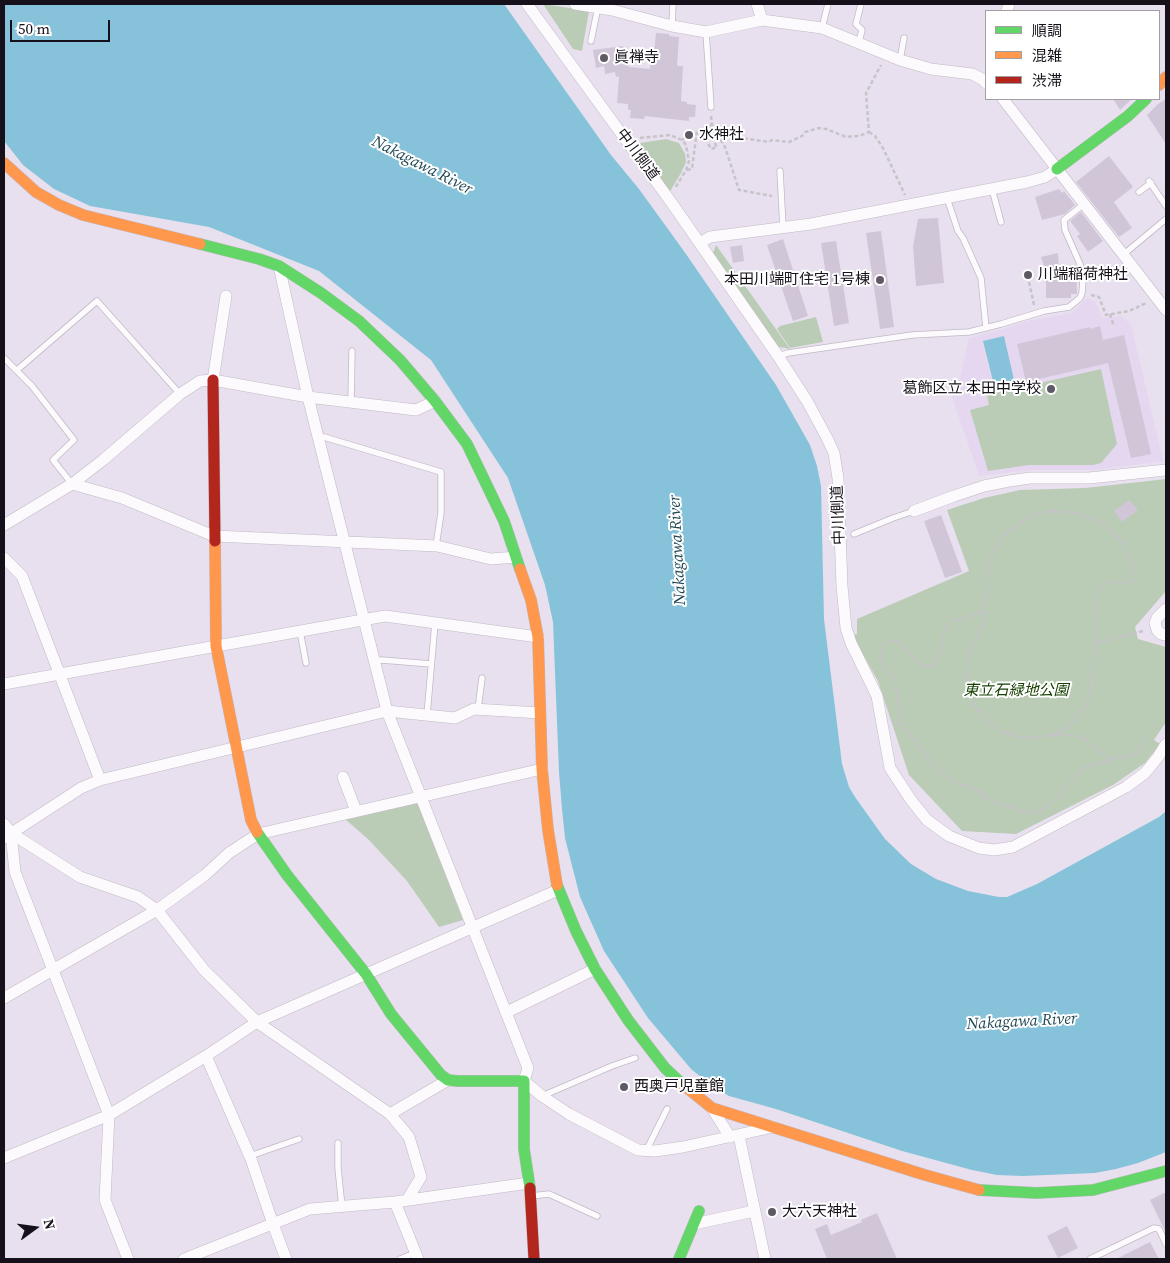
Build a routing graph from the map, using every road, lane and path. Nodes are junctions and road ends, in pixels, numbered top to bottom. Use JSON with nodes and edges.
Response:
{"nodes":[{"id":1,"x":527,"y":4,"type":"edge"},
{"id":2,"x":575,"y":4,"type":"edge"},
{"id":3,"x":674,"y":4,"type":"edge"},
{"id":4,"x":757,"y":4,"type":"edge"},
{"id":5,"x":828,"y":4,"type":"edge"},
{"id":6,"x":862,"y":4,"type":"edge"},
{"id":7,"x":601,"y":6,"type":"edge"},
{"id":8,"x":762,"y":20,"type":"junction"},
{"id":9,"x":672,"y":26,"type":"junction"},
{"id":10,"x":822,"y":28,"type":"junction"},
{"id":11,"x":706,"y":32,"type":"junction"},
{"id":12,"x":904,"y":38,"type":"dead end"},
{"id":13,"x":591,"y":41,"type":"dead end"},
{"id":14,"x":859,"y":42,"type":"junction"},
{"id":15,"x":886,"y":55,"type":"junction"},
{"id":16,"x":900,"y":60,"type":"junction"},
{"id":17,"x":985,"y":78,"type":"edge"},
{"id":18,"x":1004,"y":100,"type":"edge"},
{"id":19,"x":1145,"y":100,"type":"edge"},
{"id":20,"x":711,"y":108,"type":"joint"},
{"id":21,"x":712,"y":125,"type":"junction"},
{"id":22,"x":869,"y":132,"type":"junction"},
{"id":23,"x":621,"y":135,"type":"junction"},
{"id":24,"x":718,"y":136,"type":"junction"},
{"id":25,"x":686,"y":137,"type":"dead end"},
{"id":26,"x":682,"y":140,"type":"junction"},
{"id":27,"x":4,"y":163,"type":"edge"},
{"id":28,"x":1057,"y":168,"type":"junction"},
{"id":29,"x":686,"y":170,"type":"junction"},
{"id":30,"x":780,"y":171,"type":"dead end"},
{"id":31,"x":992,"y":189,"type":"junction"},
{"id":32,"x":1139,"y":192,"type":"dead end"},
{"id":33,"x":782,"y":198,"type":"junction"},
{"id":34,"x":947,"y":198,"type":"junction"},
{"id":35,"x":671,"y":202,"type":"junction"},
{"id":36,"x":1084,"y":204,"type":"junction"},
{"id":37,"x":909,"y":205,"type":"junction"},
{"id":38,"x":1166,"y":206,"type":"edge"},
{"id":39,"x":1166,"y":219,"type":"edge"},
{"id":40,"x":1001,"y":222,"type":"dead end"},
{"id":41,"x":783,"y":228,"type":"junction"},
{"id":42,"x":700,"y":243,"type":"junction"},
{"id":43,"x":1124,"y":254,"type":"junction"},
{"id":44,"x":279,"y":266,"type":"junction"},
{"id":45,"x":1029,"y":282,"type":"dead end"},
{"id":46,"x":1082,"y":293,"type":"junction"},
{"id":47,"x":226,"y":296,"type":"dead end"},
{"id":48,"x":1157,"y":298,"type":"junction"},
{"id":49,"x":1166,"y":310,"type":"edge"},
{"id":50,"x":1036,"y":312,"type":"junction"},
{"id":51,"x":1110,"y":314,"type":"junction"},
{"id":52,"x":1113,"y":324,"type":"dead end"},
{"id":53,"x":986,"y":328,"type":"junction"},
{"id":54,"x":352,"y":351,"type":"dead end"},
{"id":55,"x":778,"y":356,"type":"junction"},
{"id":56,"x":4,"y":358,"type":"edge"},
{"id":57,"x":16,"y":370,"type":"junction"},
{"id":58,"x":213,"y":380,"type":"junction"},
{"id":59,"x":180,"y":394,"type":"junction"},
{"id":60,"x":308,"y":397,"type":"junction"},
{"id":61,"x":435,"y":401,"type":"junction"},
{"id":62,"x":351,"y":402,"type":"junction"},
{"id":63,"x":319,"y":437,"type":"junction"},
{"id":64,"x":1166,"y":470,"type":"edge"},
{"id":65,"x":72,"y":484,"type":"junction"},
{"id":66,"x":914,"y":511,"type":"joint"},
{"id":67,"x":4,"y":525,"type":"edge"},
{"id":68,"x":854,"y":534,"type":"dead end"},
{"id":69,"x":214,"y":536,"type":"junction"},
{"id":70,"x":344,"y":541,"type":"junction"},
{"id":71,"x":436,"y":546,"type":"junction"},
{"id":72,"x":516,"y":557,"type":"junction"},
{"id":73,"x":4,"y":558,"type":"edge"},
{"id":74,"x":1166,"y":608,"type":"edge"},
{"id":75,"x":986,"y":611,"type":"junction"},
{"id":76,"x":364,"y":619,"type":"junction"},
{"id":77,"x":435,"y":623,"type":"junction"},
{"id":78,"x":300,"y":630,"type":"junction"},
{"id":79,"x":1143,"y":631,"type":"dead end"},
{"id":80,"x":1166,"y":635,"type":"edge"},
{"id":81,"x":538,"y":637,"type":"junction"},
{"id":82,"x":1095,"y":644,"type":"junction"},
{"id":83,"x":216,"y":646,"type":"junction"},
{"id":84,"x":375,"y":661,"type":"junction"},
{"id":85,"x":306,"y":663,"type":"dead end"},
{"id":86,"x":431,"y":664,"type":"junction"},
{"id":87,"x":58,"y":674,"type":"junction"},
{"id":88,"x":482,"y":678,"type":"dead end"},
{"id":89,"x":4,"y":684,"type":"edge"},
{"id":90,"x":478,"y":709,"type":"junction"},
{"id":91,"x":387,"y":711,"type":"junction"},
{"id":92,"x":540,"y":714,"type":"junction"},
{"id":93,"x":427,"y":715,"type":"junction"},
{"id":94,"x":901,"y":723,"type":"junction"},
{"id":95,"x":883,"y":726,"type":"junction"},
{"id":96,"x":1052,"y":736,"type":"junction"},
{"id":97,"x":1148,"y":738,"type":"dead end"},
{"id":98,"x":1166,"y":744,"type":"edge"},
{"id":99,"x":235,"y":748,"type":"junction"},
{"id":100,"x":1113,"y":759,"type":"junction"},
{"id":101,"x":542,"y":769,"type":"junction"},
{"id":102,"x":343,"y":777,"type":"dead end"},
{"id":103,"x":100,"y":780,"type":"junction"},
{"id":104,"x":420,"y":796,"type":"junction"},
{"id":105,"x":356,"y":811,"type":"junction"},
{"id":106,"x":6,"y":832,"type":"edge"},
{"id":107,"x":258,"y":834,"type":"junction"},
{"id":108,"x":558,"y":890,"type":"junction"},
{"id":109,"x":157,"y":910,"type":"junction"},
{"id":110,"x":472,"y":926,"type":"junction"},
{"id":111,"x":595,"y":969,"type":"junction"},
{"id":112,"x":53,"y":970,"type":"junction"},
{"id":113,"x":366,"y":974,"type":"junction"},
{"id":114,"x":4,"y":998,"type":"edge"},
{"id":115,"x":507,"y":1012,"type":"junction"},
{"id":116,"x":257,"y":1022,"type":"junction"},
{"id":117,"x":206,"y":1056,"type":"junction"},
{"id":118,"x":635,"y":1058,"type":"dead end"},
{"id":119,"x":448,"y":1080,"type":"junction"},
{"id":120,"x":524,"y":1081,"type":"junction"},
{"id":121,"x":542,"y":1096,"type":"junction"},
{"id":122,"x":712,"y":1108,"type":"junction"},
{"id":123,"x":667,"y":1109,"type":"dead end"},
{"id":124,"x":390,"y":1114,"type":"junction"},
{"id":125,"x":109,"y":1115,"type":"junction"},
{"id":126,"x":775,"y":1127,"type":"junction"},
{"id":127,"x":735,"y":1136,"type":"junction"},
{"id":128,"x":299,"y":1139,"type":"dead end"},
{"id":129,"x":338,"y":1143,"type":"dead end"},
{"id":130,"x":646,"y":1152,"type":"junction"},
{"id":131,"x":250,"y":1156,"type":"junction"},
{"id":132,"x":4,"y":1158,"type":"edge"},
{"id":133,"x":1166,"y":1171,"type":"edge"},
{"id":134,"x":529,"y":1183,"type":"junction"},
{"id":135,"x":531,"y":1196,"type":"junction"},
{"id":136,"x":401,"y":1201,"type":"junction"},
{"id":137,"x":342,"y":1207,"type":"junction"},
{"id":138,"x":699,"y":1211,"type":"dead end"},
{"id":139,"x":754,"y":1211,"type":"junction"},
{"id":140,"x":597,"y":1216,"type":"dead end"},
{"id":141,"x":272,"y":1224,"type":"junction"},
{"id":142,"x":694,"y":1224,"type":"junction"},
{"id":143,"x":1166,"y":1244,"type":"edge"},
{"id":144,"x":416,"y":1256,"type":"edge"},
{"id":145,"x":128,"y":1259,"type":"edge"},
{"id":146,"x":184,"y":1259,"type":"edge"},
{"id":147,"x":286,"y":1259,"type":"edge"},
{"id":148,"x":400,"y":1259,"type":"edge"},
{"id":149,"x":534,"y":1259,"type":"edge"},
{"id":150,"x":679,"y":1259,"type":"edge"},
{"id":151,"x":765,"y":1259,"type":"edge"},
{"id":152,"x":1090,"y":1259,"type":"edge"}],
"edges":[{"from":1,"to":23,"type":"street","name":"中川側道"},
{"from":2,"to":7,"type":"street"},
{"from":3,"to":9,"type":"lane"},
{"from":4,"to":8,"type":"street"},
{"from":5,"to":10,"type":"lane"},
{"from":6,"to":14,"type":"lane"},
{"from":7,"to":9,"type":"street"},
{"from":7,"to":13,"type":"lane"},
{"from":8,"to":10,"type":"street"},
{"from":8,"to":11,"type":"street"},
{"from":9,"to":11,"type":"street"},
{"from":10,"to":14,"type":"street"},
{"from":11,"to":20,"type":"lane"},
{"from":12,"to":16,"type":"lane"},
{"from":14,"to":15,"type":"street"},
{"from":15,"to":16,"type":"street"},
{"from":15,"to":22,"type":"path"},
{"from":16,"to":17,"type":"street"},
{"from":18,"to":28,"type":"street"},
{"from":19,"to":28,"type":"street"},
{"from":20,"to":21,"type":"path"},
{"from":21,"to":24,"type":"path"},
{"from":21,"to":29,"type":"path"},
{"from":22,"to":24,"type":"path"},
{"from":22,"to":37,"type":"path"},
{"from":23,"to":26,"type":"path"},
{"from":23,"to":35,"type":"street","name":"中川側道"},
{"from":24,"to":33,"type":"path"},
{"from":25,"to":26,"type":"path"},
{"from":26,"to":29,"type":"path"},
{"from":27,"to":44,"type":"street"},
{"from":28,"to":31,"type":"street"},
{"from":28,"to":36,"type":"street"},
{"from":29,"to":35,"type":"path"},
{"from":30,"to":33,"type":"lane"},
{"from":31,"to":34,"type":"street"},
{"from":31,"to":40,"type":"lane"},
{"from":32,"to":38,"type":"lane"},
{"from":33,"to":41,"type":"lane"},
{"from":34,"to":37,"type":"street"},
{"from":34,"to":53,"type":"lane"},
{"from":35,"to":42,"type":"street","name":"中川側道"},
{"from":36,"to":43,"type":"street"},
{"from":36,"to":46,"type":"lane"},
{"from":37,"to":41,"type":"street"},
{"from":39,"to":43,"type":"lane"},
{"from":41,"to":42,"type":"street"},
{"from":42,"to":55,"type":"street","name":"中川側道"},
{"from":43,"to":48,"type":"street"},
{"from":44,"to":60,"type":"street"},
{"from":44,"to":61,"type":"street"},
{"from":45,"to":50,"type":"path"},
{"from":46,"to":50,"type":"lane"},
{"from":46,"to":51,"type":"path"},
{"from":47,"to":58,"type":"street"},
{"from":48,"to":49,"type":"street"},
{"from":48,"to":51,"type":"path"},
{"from":50,"to":53,"type":"lane"},
{"from":51,"to":52,"type":"path"},
{"from":53,"to":55,"type":"lane"},
{"from":54,"to":62,"type":"lane"},
{"from":55,"to":95,"type":"street","name":"中川側道"},
{"from":56,"to":57,"type":"lane"},
{"from":57,"to":59,"type":"lane"},
{"from":57,"to":65,"type":"lane"},
{"from":58,"to":59,"type":"street"},
{"from":58,"to":60,"type":"street"},
{"from":58,"to":69,"type":"street"},
{"from":59,"to":65,"type":"street"},
{"from":60,"to":62,"type":"street"},
{"from":60,"to":63,"type":"street"},
{"from":61,"to":62,"type":"street"},
{"from":61,"to":72,"type":"street"},
{"from":63,"to":70,"type":"street"},
{"from":63,"to":71,"type":"lane"},
{"from":64,"to":66,"type":"street"},
{"from":65,"to":67,"type":"street"},
{"from":65,"to":69,"type":"street"},
{"from":66,"to":68,"type":"lane"},
{"from":69,"to":70,"type":"street"},
{"from":69,"to":83,"type":"street"},
{"from":70,"to":71,"type":"street"},
{"from":70,"to":76,"type":"street"},
{"from":71,"to":72,"type":"street"},
{"from":72,"to":81,"type":"street"},
{"from":73,"to":87,"type":"street"},
{"from":74,"to":80,"type":"street"},
{"from":75,"to":82,"type":"path"},
{"from":75,"to":94,"type":"path"},
{"from":75,"to":96,"type":"path"},
{"from":76,"to":77,"type":"street"},
{"from":76,"to":78,"type":"street"},
{"from":76,"to":84,"type":"street"},
{"from":77,"to":81,"type":"street"},
{"from":77,"to":86,"type":"lane"},
{"from":78,"to":83,"type":"street"},
{"from":78,"to":85,"type":"lane"},
{"from":79,"to":82,"type":"path"},
{"from":81,"to":92,"type":"street"},
{"from":82,"to":96,"type":"path"},
{"from":83,"to":87,"type":"street"},
{"from":83,"to":99,"type":"street"},
{"from":84,"to":86,"type":"lane"},
{"from":84,"to":91,"type":"street"},
{"from":86,"to":93,"type":"lane"},
{"from":87,"to":89,"type":"street"},
{"from":87,"to":103,"type":"street"},
{"from":88,"to":90,"type":"lane"},
{"from":90,"to":92,"type":"street"},
{"from":90,"to":93,"type":"street"},
{"from":91,"to":93,"type":"street"},
{"from":91,"to":99,"type":"street"},
{"from":91,"to":104,"type":"street"},
{"from":92,"to":101,"type":"street"},
{"from":94,"to":95,"type":"path"},
{"from":94,"to":100,"type":"path"},
{"from":95,"to":98,"type":"street","name":"中川側道"},
{"from":96,"to":100,"type":"path"},
{"from":97,"to":100,"type":"path"},
{"from":99,"to":103,"type":"street"},
{"from":99,"to":107,"type":"street"},
{"from":101,"to":104,"type":"street"},
{"from":101,"to":108,"type":"street"},
{"from":102,"to":105,"type":"street"},
{"from":103,"to":106,"type":"street"},
{"from":104,"to":105,"type":"street"},
{"from":104,"to":110,"type":"street"},
{"from":105,"to":107,"type":"street"},
{"from":106,"to":109,"type":"street"},
{"from":106,"to":112,"type":"street"},
{"from":107,"to":109,"type":"street"},
{"from":107,"to":113,"type":"street"},
{"from":108,"to":110,"type":"street"},
{"from":108,"to":111,"type":"street"},
{"from":109,"to":112,"type":"street"},
{"from":109,"to":116,"type":"street"},
{"from":110,"to":113,"type":"street"},
{"from":110,"to":115,"type":"street"},
{"from":111,"to":115,"type":"street"},
{"from":111,"to":122,"type":"street"},
{"from":112,"to":114,"type":"street"},
{"from":112,"to":125,"type":"street"},
{"from":113,"to":116,"type":"street"},
{"from":113,"to":119,"type":"street"},
{"from":115,"to":120,"type":"street"},
{"from":116,"to":117,"type":"street"},
{"from":116,"to":124,"type":"street"},
{"from":117,"to":125,"type":"street"},
{"from":117,"to":131,"type":"street"},
{"from":118,"to":121,"type":"lane"},
{"from":119,"to":120,"type":"street"},
{"from":119,"to":124,"type":"street"},
{"from":120,"to":121,"type":"street"},
{"from":120,"to":134,"type":"street"},
{"from":121,"to":130,"type":"street"},
{"from":122,"to":126,"type":"street"},
{"from":122,"to":127,"type":"street"},
{"from":123,"to":130,"type":"lane"},
{"from":124,"to":136,"type":"street"},
{"from":125,"to":132,"type":"street"},
{"from":125,"to":145,"type":"street"},
{"from":126,"to":127,"type":"street"},
{"from":126,"to":133,"type":"street"},
{"from":127,"to":130,"type":"street"},
{"from":127,"to":139,"type":"street"},
{"from":128,"to":131,"type":"lane"},
{"from":129,"to":137,"type":"lane"},
{"from":131,"to":141,"type":"street"},
{"from":134,"to":135,"type":"street"},
{"from":134,"to":136,"type":"street"},
{"from":135,"to":140,"type":"lane"},
{"from":135,"to":149,"type":"street"},
{"from":136,"to":137,"type":"street"},
{"from":136,"to":144,"type":"street"},
{"from":137,"to":141,"type":"street"},
{"from":138,"to":142,"type":"street"},
{"from":139,"to":142,"type":"street"},
{"from":139,"to":151,"type":"street"},
{"from":141,"to":146,"type":"street"},
{"from":141,"to":147,"type":"street"},
{"from":142,"to":150,"type":"street"},
{"from":143,"to":152,"type":"lane"},
{"from":144,"to":148,"type":"lane"}]}
